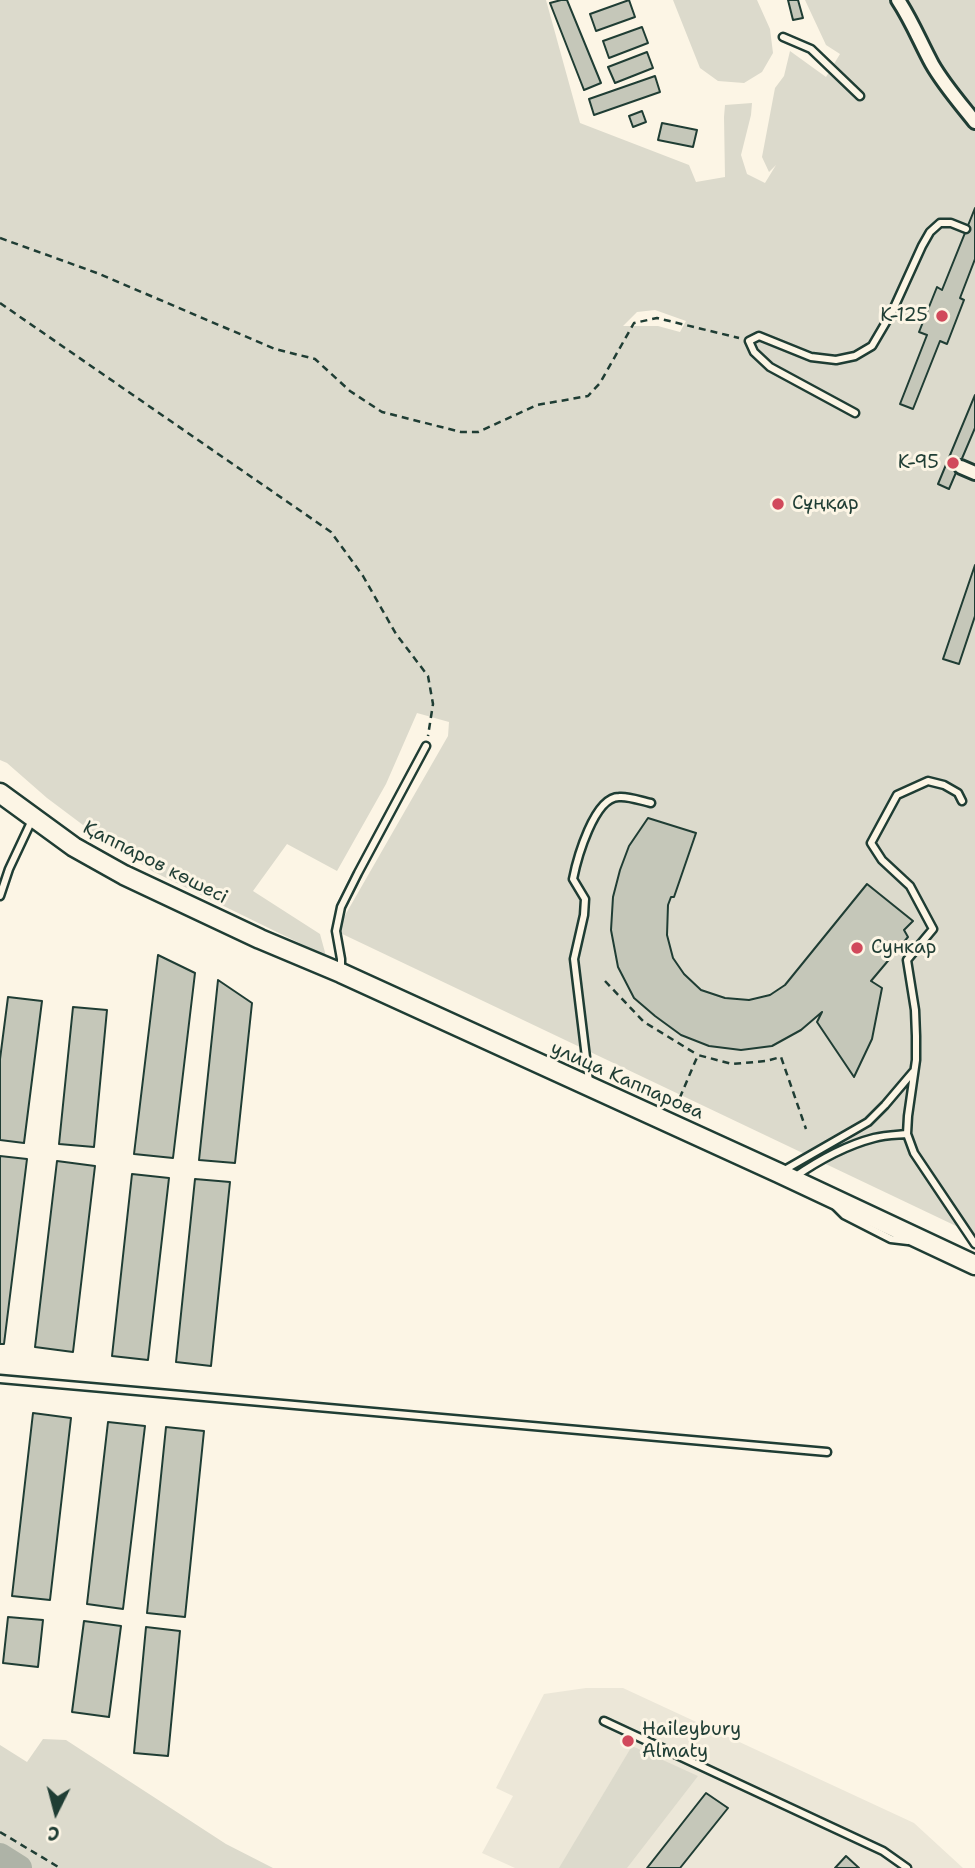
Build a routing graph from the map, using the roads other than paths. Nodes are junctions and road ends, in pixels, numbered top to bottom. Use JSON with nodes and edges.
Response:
{"nodes":[{"id":1,"x":898,"y":0,"type":"edge"},
{"id":2,"x":783,"y":37,"type":"dead end"},
{"id":3,"x":860,"y":96,"type":"dead end"},
{"id":4,"x":975,"y":122,"type":"edge"},
{"id":5,"x":966,"y":229,"type":"dead end"},
{"id":6,"x":855,"y":413,"type":"dead end"},
{"id":7,"x":961,"y":467,"type":"dead end"},
{"id":8,"x":975,"y":473,"type":"edge"},
{"id":9,"x":426,"y":746,"type":"road end"},
{"id":10,"x":0,"y":793,"type":"edge"},
{"id":11,"x":962,"y":801,"type":"dead end"},
{"id":12,"x":651,"y":803,"type":"dead end"},
{"id":13,"x":33,"y":817,"type":"junction"},
{"id":14,"x":0,"y":864,"type":"edge"},
{"id":15,"x":9,"y":869,"type":"junction"},
{"id":16,"x":0,"y":896,"type":"edge"},
{"id":17,"x":260,"y":939,"type":"joint"},
{"id":18,"x":341,"y":973,"type":"junction"},
{"id":19,"x":914,"y":1071,"type":"junction"},
{"id":20,"x":589,"y":1087,"type":"junction"},
{"id":21,"x":907,"y":1133,"type":"junction"},
{"id":22,"x":785,"y":1176,"type":"junction"},
{"id":23,"x":975,"y":1244,"type":"edge"},
{"id":24,"x":975,"y":1265,"type":"edge"},
{"id":25,"x":0,"y":1379,"type":"edge"},
{"id":26,"x":827,"y":1452,"type":"dead end"},
{"id":27,"x":604,"y":1721,"type":"dead end"},
{"id":28,"x":907,"y":1868,"type":"edge"}],
"edges":[{"from":1,"to":4,"type":"street"},
{"from":2,"to":3,"type":"lane"},
{"from":5,"to":6,"type":"lane"},
{"from":7,"to":8,"type":"street"},
{"from":9,"to":18,"type":"lane"},
{"from":10,"to":13,"type":"street","name":"Қаппаров көшесі"},
{"from":11,"to":19,"type":"lane"},
{"from":12,"to":20,"type":"lane"},
{"from":13,"to":15,"type":"lane"},
{"from":13,"to":17,"type":"street","name":"Қаппаров көшесі"},
{"from":14,"to":15,"type":"lane"},
{"from":15,"to":16,"type":"lane"},
{"from":17,"to":18,"type":"street","name":"улица Каппарова"},
{"from":18,"to":20,"type":"street","name":"улица Каппарова"},
{"from":19,"to":21,"type":"lane"},
{"from":19,"to":22,"type":"lane"},
{"from":20,"to":22,"type":"street","name":"улица Каппарова"},
{"from":21,"to":22,"type":"lane"},
{"from":21,"to":23,"type":"lane"},
{"from":22,"to":24,"type":"street","name":"улица Каппарова"},
{"from":25,"to":26,"type":"lane"},
{"from":27,"to":28,"type":"lane"}]}
